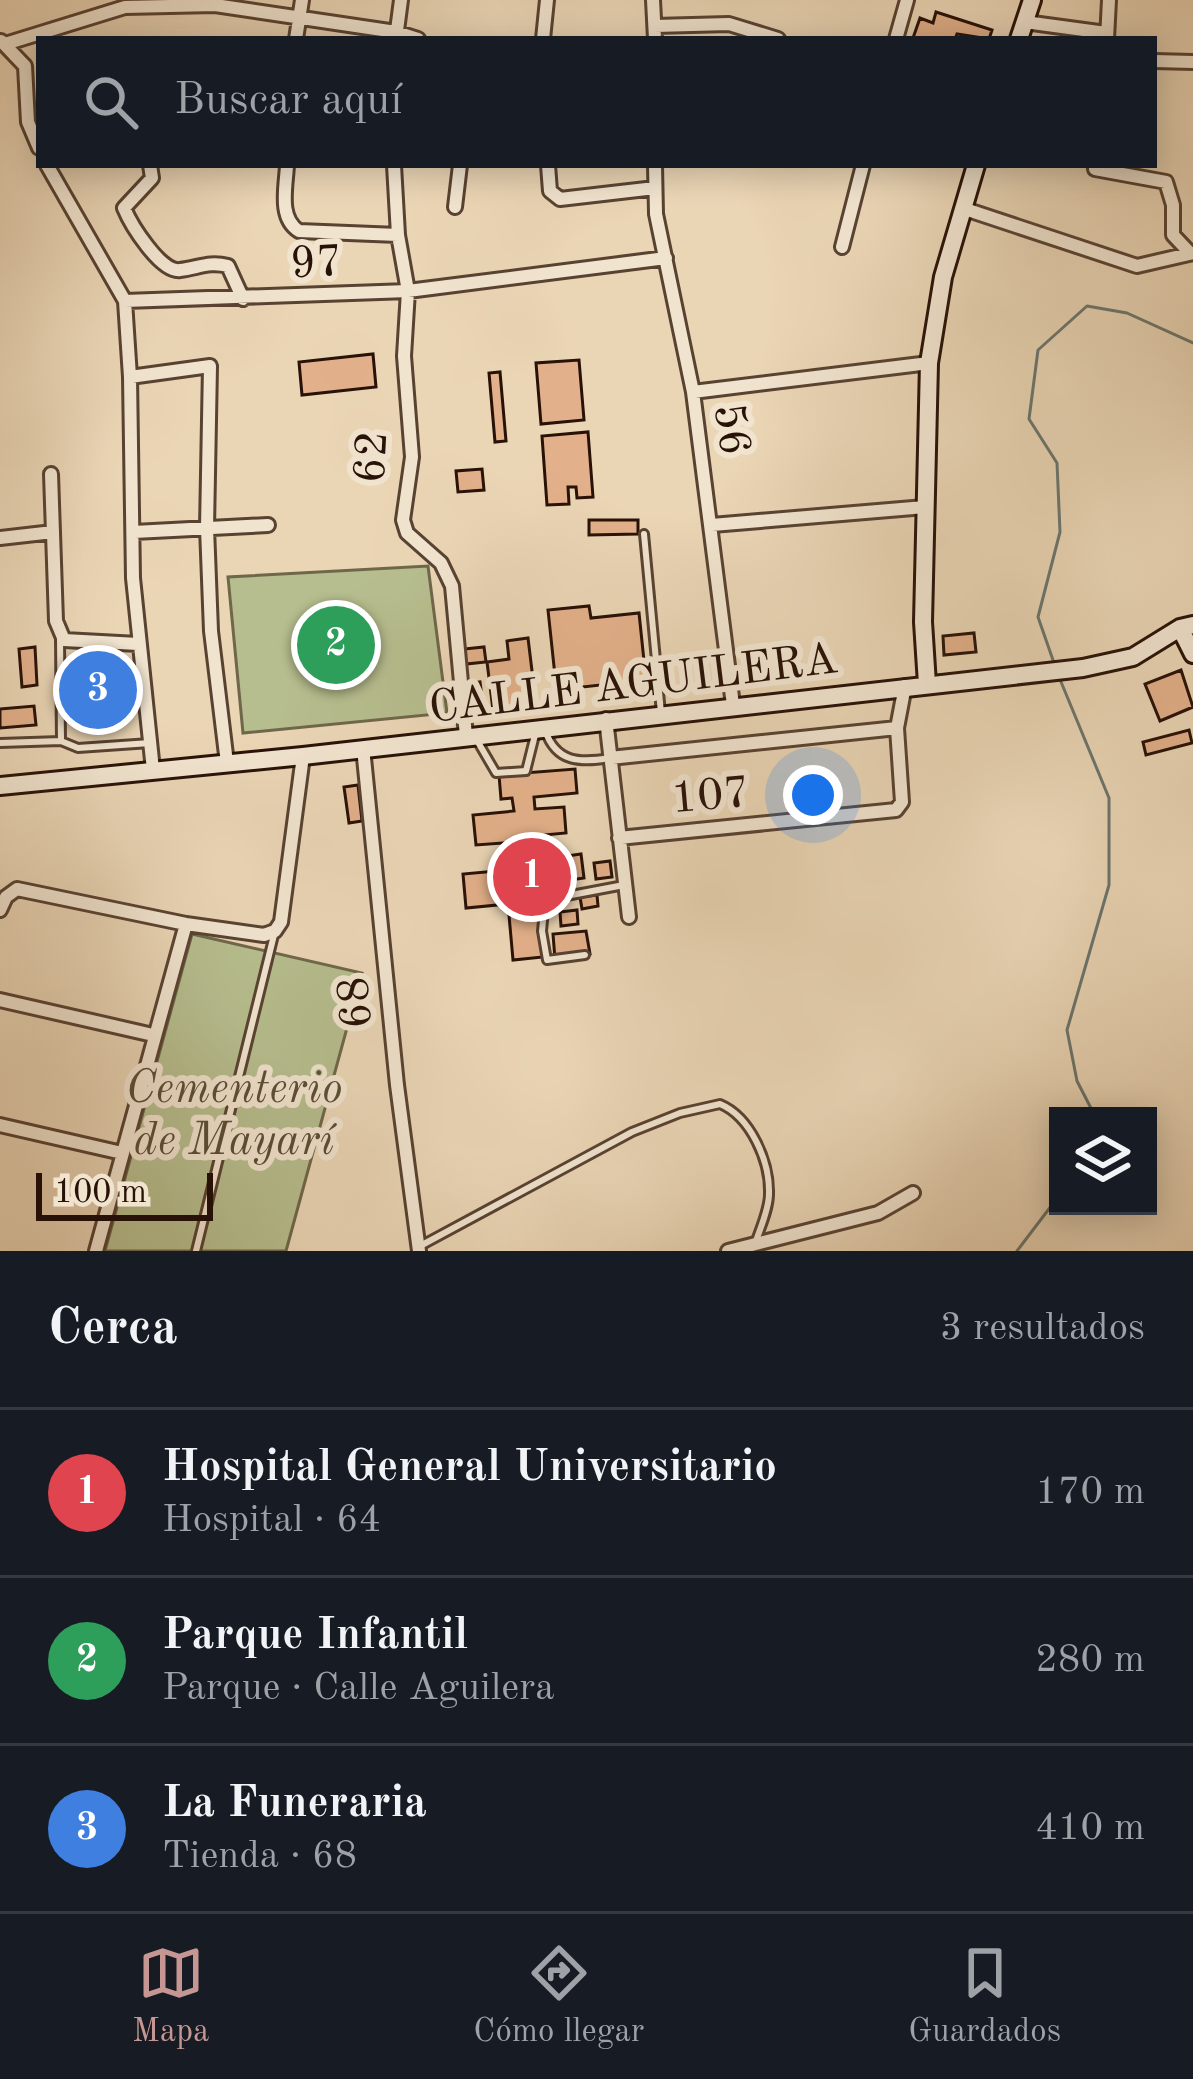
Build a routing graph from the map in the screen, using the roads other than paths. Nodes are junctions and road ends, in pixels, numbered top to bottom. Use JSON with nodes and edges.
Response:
{"nodes":[{"id":1,"x":302,"y":0,"type":"edge"},
{"id":2,"x":400,"y":0,"type":"edge"},
{"id":3,"x":547,"y":0,"type":"edge"},
{"id":4,"x":653,"y":0,"type":"edge"},
{"id":5,"x":907,"y":0,"type":"edge"},
{"id":6,"x":1032,"y":0,"type":"edge"},
{"id":7,"x":1109,"y":0,"type":"edge"},
{"id":8,"x":299,"y":16,"type":"junction"},
{"id":9,"x":1022,"y":31,"type":"edge"},
{"id":10,"x":655,"y":32,"type":"edge"},
{"id":11,"x":396,"y":35,"type":"edge"},
{"id":12,"x":296,"y":36,"type":"edge"},
{"id":13,"x":543,"y":36,"type":"edge"},
{"id":14,"x":768,"y":36,"type":"edge"},
{"id":15,"x":897,"y":36,"type":"edge"},
{"id":16,"x":1106,"y":36,"type":"edge"},
{"id":17,"x":2,"y":42,"type":"edge"},
{"id":18,"x":1157,"y":61,"type":"edge"},
{"id":19,"x":1193,"y":62,"type":"edge"},
{"id":20,"x":34,"y":84,"type":"edge"},
{"id":21,"x":36,"y":141,"type":"edge"},
{"id":22,"x":48,"y":168,"type":"edge"},
{"id":23,"x":150,"y":168,"type":"edge"},
{"id":24,"x":286,"y":168,"type":"edge"},
{"id":25,"x":394,"y":168,"type":"edge"},
{"id":26,"x":460,"y":168,"type":"edge"},
{"id":27,"x":548,"y":168,"type":"edge"},
{"id":28,"x":655,"y":168,"type":"edge"},
{"id":29,"x":862,"y":168,"type":"edge"},
{"id":30,"x":975,"y":168,"type":"edge"},
{"id":31,"x":1095,"y":168,"type":"edge"},
{"id":32,"x":655,"y":188,"type":"junction"},
{"id":33,"x":455,"y":207,"type":"dead end"},
{"id":34,"x":962,"y":208,"type":"junction"},
{"id":35,"x":398,"y":235,"type":"junction"},
{"id":36,"x":842,"y":247,"type":"dead end"},
{"id":37,"x":1192,"y":253,"type":"edge"},
{"id":38,"x":666,"y":258,"type":"junction"},
{"id":39,"x":408,"y":291,"type":"junction"},
{"id":40,"x":242,"y":299,"type":"junction"},
{"id":41,"x":125,"y":301,"type":"junction"},
{"id":42,"x":929,"y":363,"type":"junction"},
{"id":43,"x":130,"y":377,"type":"junction"},
{"id":44,"x":693,"y":392,"type":"junction"},
{"id":45,"x":51,"y":474,"type":"dead end"},
{"id":46,"x":925,"y":507,"type":"junction"},
{"id":47,"x":268,"y":525,"type":"dead end"},
{"id":48,"x":712,"y":525,"type":"junction"},
{"id":49,"x":207,"y":528,"type":"junction"},
{"id":50,"x":53,"y":532,"type":"junction"},
{"id":51,"x":134,"y":532,"type":"junction"},
{"id":52,"x":644,"y":534,"type":"dead end"},
{"id":53,"x":0,"y":538,"type":"edge"},
{"id":54,"x":1193,"y":610,"type":"edge"},
{"id":55,"x":1187,"y":627,"type":"edge"},
{"id":56,"x":60,"y":634,"type":"junction"},
{"id":57,"x":138,"y":644,"type":"junction"},
{"id":58,"x":1193,"y":654,"type":"edge"},
{"id":59,"x":927,"y":684,"type":"junction"},
{"id":60,"x":905,"y":686,"type":"junction"},
{"id":61,"x":733,"y":705,"type":"junction"},
{"id":62,"x":661,"y":712,"type":"junction"},
{"id":63,"x":606,"y":719,"type":"junction"},
{"id":64,"x":540,"y":727,"type":"junction"},
{"id":65,"x":897,"y":728,"type":"junction"},
{"id":66,"x":469,"y":735,"type":"junction"},
{"id":67,"x":61,"y":742,"type":"junction"},
{"id":68,"x":150,"y":742,"type":"junction"},
{"id":69,"x":0,"y":743,"type":"edge"},
{"id":70,"x":363,"y":748,"type":"junction"},
{"id":71,"x":303,"y":756,"type":"junction"},
{"id":72,"x":610,"y":758,"type":"junction"},
{"id":73,"x":227,"y":763,"type":"junction"},
{"id":74,"x":153,"y":770,"type":"junction"},
{"id":75,"x":0,"y":786,"type":"edge"},
{"id":76,"x":619,"y":838,"type":"junction"},
{"id":77,"x":624,"y":885,"type":"junction"},
{"id":78,"x":0,"y":910,"type":"edge"},
{"id":79,"x":629,"y":917,"type":"dead end"},
{"id":80,"x":186,"y":924,"type":"junction"},
{"id":81,"x":275,"y":931,"type":"junction"},
{"id":82,"x":585,"y":956,"type":"dead end"},
{"id":83,"x":0,"y":1000,"type":"edge"},
{"id":84,"x":153,"y":1035,"type":"junction"},
{"id":85,"x":0,"y":1125,"type":"edge"},
{"id":86,"x":122,"y":1154,"type":"junction"},
{"id":87,"x":913,"y":1193,"type":"dead end"},
{"id":88,"x":756,"y":1241,"type":"junction"},
{"id":89,"x":419,"y":1249,"type":"edge"},
{"id":90,"x":97,"y":1251,"type":"edge"},
{"id":91,"x":196,"y":1251,"type":"edge"},
{"id":92,"x":732,"y":1251,"type":"edge"}],
"edges":[{"from":1,"to":8,"type":"street"},
{"from":2,"to":11,"type":"street"},
{"from":3,"to":13,"type":"street"},
{"from":4,"to":10,"type":"street"},
{"from":5,"to":15,"type":"street"},
{"from":6,"to":9,"type":"main road"},
{"from":7,"to":16,"type":"street"},
{"from":8,"to":11,"type":"street"},
{"from":8,"to":12,"type":"street"},
{"from":8,"to":17,"type":"street"},
{"from":9,"to":16,"type":"street"},
{"from":10,"to":14,"type":"street"},
{"from":17,"to":20,"type":"street"},
{"from":18,"to":19,"type":"street"},
{"from":20,"to":21,"type":"street"},
{"from":22,"to":41,"type":"street"},
{"from":23,"to":40,"type":"street"},
{"from":24,"to":35,"type":"street"},
{"from":25,"to":35,"type":"street","name":"62"},
{"from":26,"to":33,"type":"street"},
{"from":27,"to":32,"type":"street"},
{"from":28,"to":32,"type":"street","name":"56"},
{"from":29,"to":36,"type":"street"},
{"from":30,"to":34,"type":"main road"},
{"from":31,"to":37,"type":"street"},
{"from":32,"to":38,"type":"street","name":"56"},
{"from":34,"to":37,"type":"street"},
{"from":34,"to":42,"type":"main road"},
{"from":35,"to":39,"type":"street","name":"62"},
{"from":38,"to":39,"type":"street","name":"97"},
{"from":38,"to":44,"type":"street","name":"56"},
{"from":39,"to":40,"type":"street","name":"97"},
{"from":39,"to":66,"type":"street","name":"62"},
{"from":40,"to":41,"type":"street","name":"97"},
{"from":41,"to":43,"type":"street"},
{"from":42,"to":44,"type":"street"},
{"from":42,"to":46,"type":"main road"},
{"from":43,"to":49,"type":"street"},
{"from":43,"to":51,"type":"street"},
{"from":44,"to":48,"type":"street","name":"56"},
{"from":45,"to":50,"type":"street"},
{"from":46,"to":48,"type":"street"},
{"from":46,"to":59,"type":"main road"},
{"from":47,"to":49,"type":"street"},
{"from":48,"to":61,"type":"street","name":"56"},
{"from":49,"to":51,"type":"street"},
{"from":49,"to":73,"type":"street"},
{"from":50,"to":53,"type":"street"},
{"from":50,"to":56,"type":"street"},
{"from":51,"to":57,"type":"street"},
{"from":52,"to":62,"type":"lane"},
{"from":54,"to":55,"type":"main road"},
{"from":55,"to":58,"type":"main road"},
{"from":55,"to":59,"type":"main road","name":"CALLE AGUILERA"},
{"from":56,"to":57,"type":"street"},
{"from":56,"to":67,"type":"lane"},
{"from":57,"to":68,"type":"street"},
{"from":59,"to":60,"type":"main road","name":"CALLE AGUILERA"},
{"from":60,"to":61,"type":"main road","name":"CALLE AGUILERA"},
{"from":60,"to":65,"type":"street","name":"107"},
{"from":61,"to":62,"type":"main road","name":"CALLE AGUILERA"},
{"from":62,"to":63,"type":"main road","name":"CALLE AGUILERA"},
{"from":63,"to":64,"type":"main road","name":"CALLE AGUILERA"},
{"from":63,"to":72,"type":"street"},
{"from":64,"to":66,"type":"main road","name":"CALLE AGUILERA"},
{"from":64,"to":66,"type":"lane"},
{"from":64,"to":72,"type":"lane"},
{"from":65,"to":72,"type":"street"},
{"from":65,"to":76,"type":"street","name":"107"},
{"from":66,"to":70,"type":"main road","name":"CALLE AGUILERA"},
{"from":67,"to":68,"type":"lane"},
{"from":67,"to":69,"type":"lane"},
{"from":68,"to":74,"type":"street"},
{"from":70,"to":71,"type":"main road","name":"CALLE AGUILERA"},
{"from":70,"to":89,"type":"street","name":"68"},
{"from":71,"to":73,"type":"main road","name":"CALLE AGUILERA"},
{"from":71,"to":81,"type":"street"},
{"from":72,"to":76,"type":"street"},
{"from":73,"to":74,"type":"main road","name":"CALLE AGUILERA"},
{"from":74,"to":75,"type":"main road","name":"CALLE AGUILERA"},
{"from":76,"to":77,"type":"street"},
{"from":77,"to":79,"type":"street"},
{"from":77,"to":82,"type":"lane"},
{"from":78,"to":80,"type":"street"},
{"from":80,"to":81,"type":"street"},
{"from":80,"to":84,"type":"street"},
{"from":81,"to":91,"type":"lane"},
{"from":83,"to":84,"type":"street"},
{"from":84,"to":86,"type":"street"},
{"from":85,"to":86,"type":"street"},
{"from":86,"to":90,"type":"street"},
{"from":87,"to":88,"type":"street"},
{"from":88,"to":89,"type":"lane"},
{"from":88,"to":92,"type":"street"}]}
